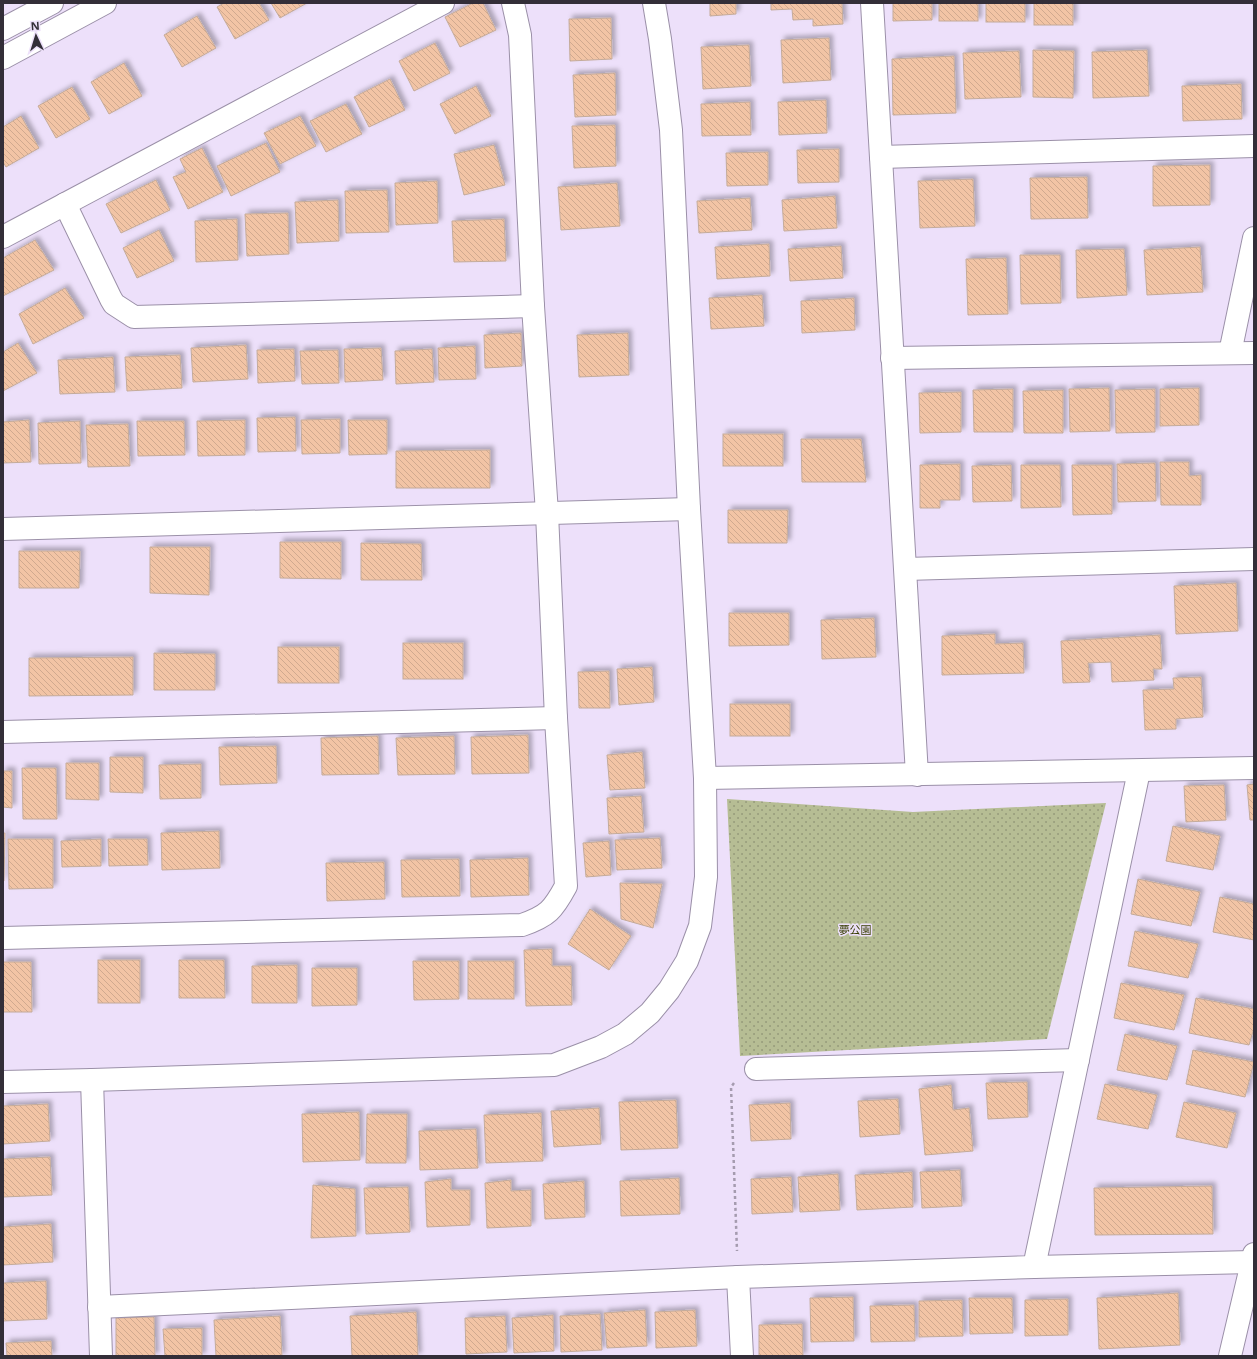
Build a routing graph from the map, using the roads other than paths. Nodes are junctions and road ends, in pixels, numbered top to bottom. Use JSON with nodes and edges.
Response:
{"nodes":[{"id":1,"x":52,"y":3,"type":"edge"},
{"id":2,"x":105,"y":3,"type":"edge"},
{"id":3,"x":442,"y":3,"type":"edge"},
{"id":4,"x":513,"y":3,"type":"edge"},
{"id":5,"x":654,"y":3,"type":"edge"},
{"id":6,"x":872,"y":3,"type":"edge"},
{"id":7,"x":3,"y":29,"type":"edge"},
{"id":8,"x":3,"y":58,"type":"edge"},
{"id":9,"x":1254,"y":146,"type":"edge"},
{"id":10,"x":882,"y":157,"type":"junction"},
{"id":11,"x":65,"y":204,"type":"junction"},
{"id":12,"x":3,"y":237,"type":"edge"},
{"id":13,"x":1254,"y":238,"type":"edge"},
{"id":14,"x":533,"y":306,"type":"junction"},
{"id":15,"x":1230,"y":353,"type":"junction"},
{"id":16,"x":1254,"y":353,"type":"edge"},
{"id":17,"x":892,"y":358,"type":"junction"},
{"id":18,"x":689,"y":509,"type":"junction"},
{"id":19,"x":547,"y":513,"type":"junction"},
{"id":20,"x":3,"y":529,"type":"edge"},
{"id":21,"x":1254,"y":559,"type":"edge"},
{"id":22,"x":906,"y":569,"type":"junction"},
{"id":23,"x":556,"y":718,"type":"junction"},
{"id":24,"x":3,"y":732,"type":"edge"},
{"id":25,"x":1254,"y":768,"type":"edge"},
{"id":26,"x":1139,"y":771,"type":"junction"},
{"id":27,"x":917,"y":775,"type":"junction"},
{"id":28,"x":705,"y":778,"type":"junction"},
{"id":29,"x":3,"y":938,"type":"edge"},
{"id":30,"x":1078,"y":1060,"type":"junction"},
{"id":31,"x":756,"y":1069,"type":"road end"},
{"id":32,"x":92,"y":1080,"type":"junction"},
{"id":33,"x":3,"y":1082,"type":"edge"},
{"id":34,"x":1253,"y":1258,"type":"edge"},
{"id":35,"x":1034,"y":1267,"type":"junction"},
{"id":36,"x":738,"y":1277,"type":"junction"},
{"id":37,"x":98,"y":1307,"type":"junction"},
{"id":38,"x":101,"y":1356,"type":"edge"},
{"id":39,"x":742,"y":1356,"type":"edge"},
{"id":40,"x":1230,"y":1356,"type":"edge"}],
"edges":[{"from":1,"to":7,"type":"street"},
{"from":2,"to":8,"type":"street"},
{"from":3,"to":11,"type":"street"},
{"from":4,"to":14,"type":"street"},
{"from":5,"to":18,"type":"street"},
{"from":6,"to":10,"type":"street"},
{"from":9,"to":10,"type":"street"},
{"from":10,"to":17,"type":"street"},
{"from":11,"to":12,"type":"street"},
{"from":11,"to":14,"type":"street"},
{"from":13,"to":15,"type":"street"},
{"from":14,"to":19,"type":"street"},
{"from":15,"to":16,"type":"street"},
{"from":15,"to":17,"type":"street"},
{"from":17,"to":22,"type":"street"},
{"from":18,"to":19,"type":"street"},
{"from":18,"to":28,"type":"street"},
{"from":19,"to":20,"type":"street"},
{"from":19,"to":23,"type":"street"},
{"from":21,"to":22,"type":"street"},
{"from":22,"to":27,"type":"street"},
{"from":23,"to":24,"type":"street"},
{"from":23,"to":29,"type":"street"},
{"from":25,"to":26,"type":"street"},
{"from":26,"to":27,"type":"street"},
{"from":26,"to":30,"type":"street"},
{"from":27,"to":28,"type":"street"},
{"from":28,"to":32,"type":"street"},
{"from":30,"to":31,"type":"street"},
{"from":30,"to":35,"type":"street"},
{"from":32,"to":33,"type":"street"},
{"from":32,"to":37,"type":"street"},
{"from":34,"to":35,"type":"street"},
{"from":34,"to":40,"type":"street"},
{"from":35,"to":36,"type":"street"},
{"from":36,"to":37,"type":"street"},
{"from":36,"to":39,"type":"street"},
{"from":37,"to":38,"type":"street"}]}
